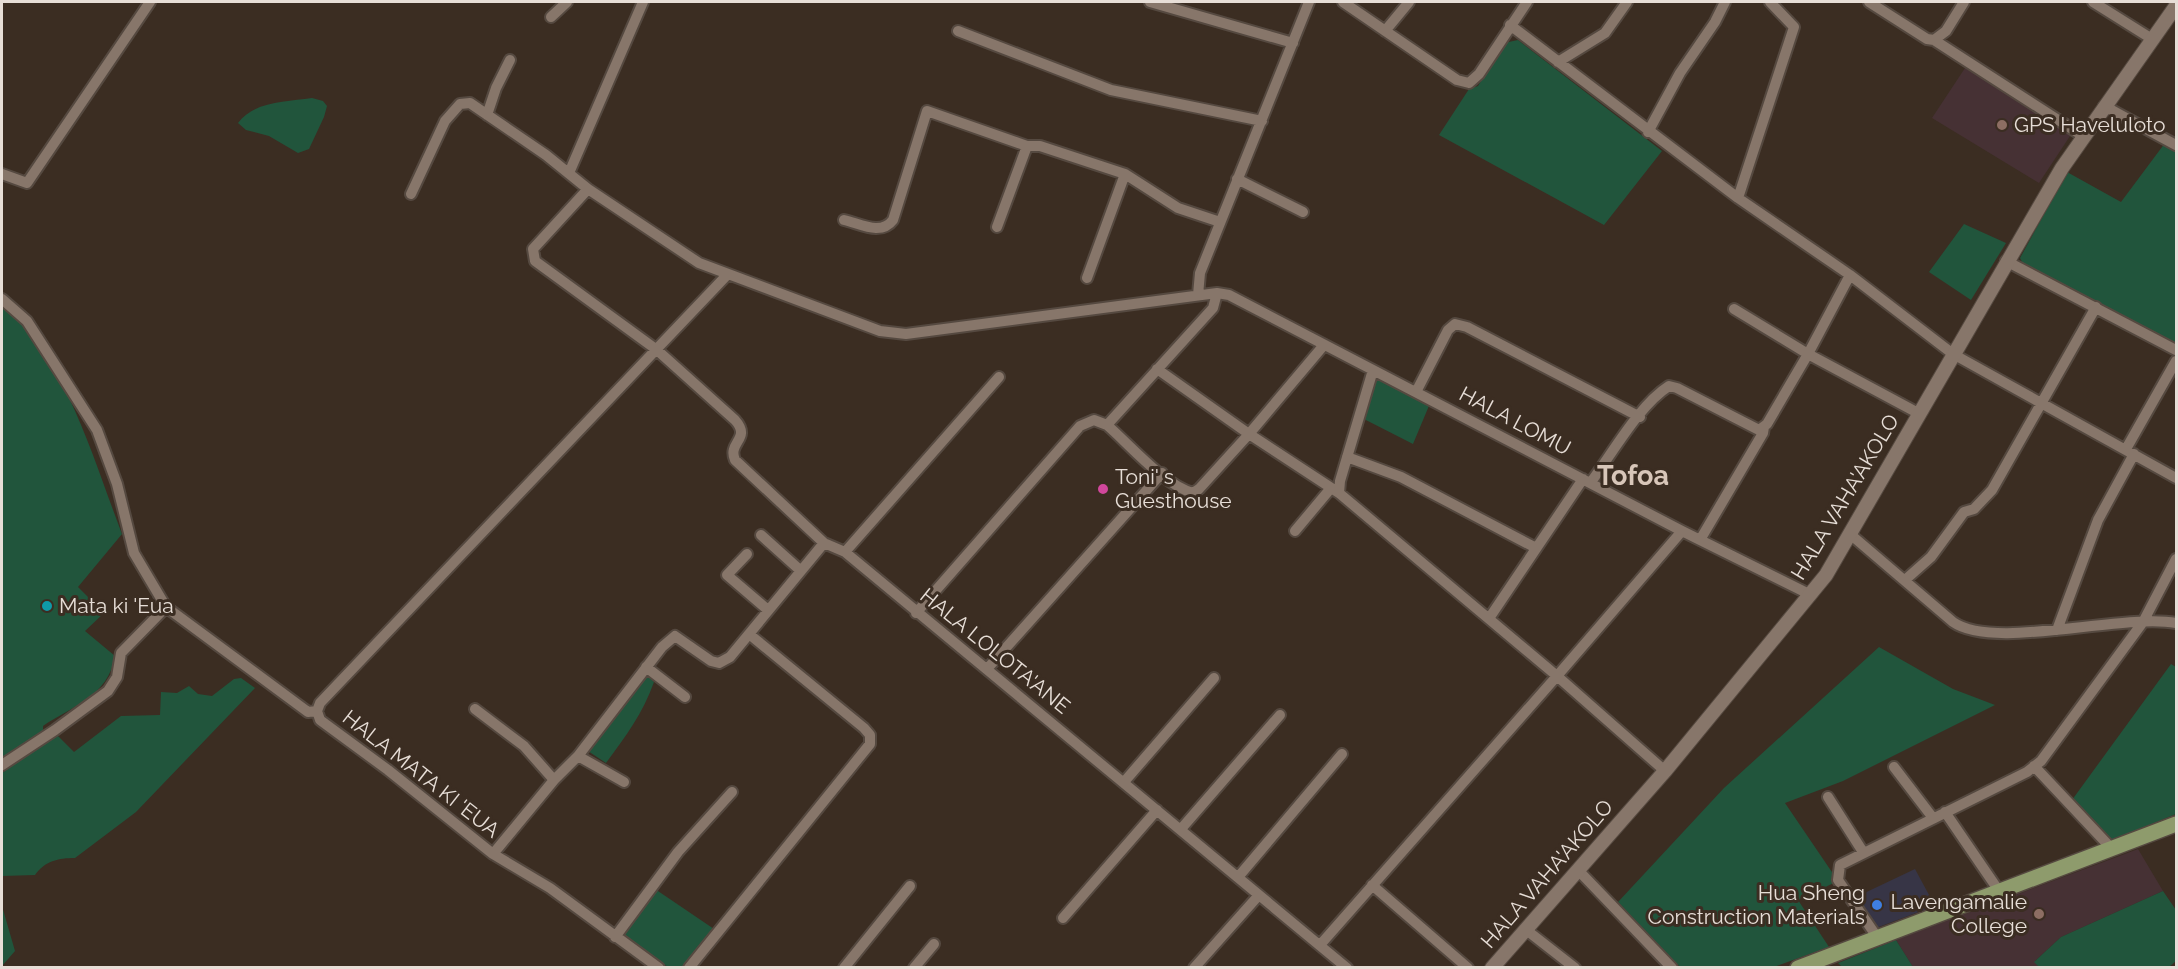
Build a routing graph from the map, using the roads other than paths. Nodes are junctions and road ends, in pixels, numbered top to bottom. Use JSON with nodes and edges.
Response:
{"nodes":[{"id":1,"x":150,"y":2,"type":"edge"},
{"id":2,"x":567,"y":2,"type":"edge"},
{"id":3,"x":643,"y":2,"type":"edge"},
{"id":4,"x":1150,"y":2,"type":"edge"},
{"id":5,"x":1309,"y":2,"type":"edge"},
{"id":6,"x":1343,"y":2,"type":"edge"},
{"id":7,"x":1409,"y":2,"type":"edge"},
{"id":8,"x":1527,"y":2,"type":"edge"},
{"id":9,"x":1627,"y":2,"type":"edge"},
{"id":10,"x":1725,"y":2,"type":"edge"},
{"id":11,"x":1770,"y":2,"type":"edge"},
{"id":12,"x":1869,"y":2,"type":"edge"},
{"id":13,"x":1964,"y":2,"type":"edge"},
{"id":14,"x":2093,"y":2,"type":"edge"},
{"id":15,"x":2176,"y":6,"type":"edge"},
{"id":16,"x":551,"y":17,"type":"dead end"},
{"id":17,"x":1510,"y":25,"type":"junction"},
{"id":18,"x":1385,"y":30,"type":"junction"},
{"id":19,"x":958,"y":32,"type":"dead end"},
{"id":20,"x":2152,"y":39,"type":"junction"},
{"id":21,"x":1934,"y":40,"type":"junction"},
{"id":22,"x":1293,"y":43,"type":"junction"},
{"id":23,"x":510,"y":60,"type":"dead end"},
{"id":24,"x":1558,"y":62,"type":"junction"},
{"id":25,"x":2104,"y":106,"type":"junction"},
{"id":26,"x":487,"y":115,"type":"junction"},
{"id":27,"x":1262,"y":121,"type":"junction"},
{"id":28,"x":1648,"y":132,"type":"junction"},
{"id":29,"x":2083,"y":136,"type":"junction"},
{"id":30,"x":2176,"y":145,"type":"edge"},
{"id":31,"x":1027,"y":146,"type":"junction"},
{"id":32,"x":569,"y":173,"type":"junction"},
{"id":33,"x":2,"y":174,"type":"edge"},
{"id":34,"x":1125,"y":174,"type":"junction"},
{"id":35,"x":1237,"y":178,"type":"junction"},
{"id":36,"x":588,"y":189,"type":"junction"},
{"id":37,"x":411,"y":194,"type":"dead end"},
{"id":38,"x":1738,"y":198,"type":"junction"},
{"id":39,"x":1303,"y":212,"type":"dead end"},
{"id":40,"x":844,"y":220,"type":"dead end"},
{"id":41,"x":1220,"y":222,"type":"junction"},
{"id":42,"x":997,"y":227,"type":"dead end"},
{"id":43,"x":2006,"y":261,"type":"junction"},
{"id":44,"x":728,"y":275,"type":"junction"},
{"id":45,"x":1850,"y":275,"type":"junction"},
{"id":46,"x":1088,"y":278,"type":"dead end"},
{"id":47,"x":1217,"y":293,"type":"junction"},
{"id":48,"x":1197,"y":295,"type":"junction"},
{"id":49,"x":2,"y":299,"type":"edge"},
{"id":50,"x":2096,"y":307,"type":"junction"},
{"id":51,"x":1734,"y":309,"type":"dead end"},
{"id":52,"x":1324,"y":345,"type":"junction"},
{"id":53,"x":657,"y":350,"type":"junction"},
{"id":54,"x":2176,"y":350,"type":"edge"},
{"id":55,"x":1808,"y":354,"type":"junction"},
{"id":56,"x":1953,"y":354,"type":"junction"},
{"id":57,"x":2176,"y":361,"type":"edge"},
{"id":58,"x":1157,"y":369,"type":"junction"},
{"id":59,"x":1373,"y":370,"type":"junction"},
{"id":60,"x":999,"y":377,"type":"dead end"},
{"id":61,"x":1416,"y":392,"type":"junction"},
{"id":62,"x":2041,"y":402,"type":"junction"},
{"id":63,"x":1918,"y":413,"type":"junction"},
{"id":64,"x":1640,"y":417,"type":"junction"},
{"id":65,"x":1107,"y":425,"type":"junction"},
{"id":66,"x":1764,"y":427,"type":"junction"},
{"id":67,"x":1249,"y":434,"type":"junction"},
{"id":68,"x":2130,"y":451,"type":"junction"},
{"id":69,"x":1347,"y":457,"type":"junction"},
{"id":70,"x":1162,"y":473,"type":"junction"},
{"id":71,"x":2176,"y":478,"type":"edge"},
{"id":72,"x":1587,"y":481,"type":"junction"},
{"id":73,"x":1335,"y":490,"type":"junction"},
{"id":74,"x":1295,"y":531,"type":"dead end"},
{"id":75,"x":1682,"y":531,"type":"junction"},
{"id":76,"x":1850,"y":534,"type":"junction"},
{"id":77,"x":761,"y":536,"type":"dead end"},
{"id":78,"x":1700,"y":540,"type":"junction"},
{"id":79,"x":824,"y":543,"type":"junction"},
{"id":80,"x":1536,"y":548,"type":"junction"},
{"id":81,"x":845,"y":552,"type":"junction"},
{"id":82,"x":747,"y":554,"type":"dead end"},
{"id":83,"x":2176,"y":559,"type":"edge"},
{"id":84,"x":801,"y":571,"type":"junction"},
{"id":85,"x":1905,"y":580,"type":"junction"},
{"id":86,"x":1812,"y":595,"type":"junction"},
{"id":87,"x":166,"y":607,"type":"junction"},
{"id":88,"x":768,"y":610,"type":"junction"},
{"id":89,"x":916,"y":613,"type":"junction"},
{"id":90,"x":1490,"y":617,"type":"junction"},
{"id":91,"x":2143,"y":622,"type":"junction"},
{"id":92,"x":2176,"y":623,"type":"edge"},
{"id":93,"x":2057,"y":630,"type":"junction"},
{"id":94,"x":749,"y":634,"type":"junction"},
{"id":95,"x":646,"y":667,"type":"junction"},
{"id":96,"x":987,"y":669,"type":"junction"},
{"id":97,"x":1557,"y":676,"type":"junction"},
{"id":98,"x":1214,"y":678,"type":"dead end"},
{"id":99,"x":685,"y":697,"type":"dead end"},
{"id":100,"x":475,"y":709,"type":"dead end"},
{"id":101,"x":316,"y":711,"type":"junction"},
{"id":102,"x":1281,"y":715,"type":"dead end"},
{"id":103,"x":1342,"y":754,"type":"dead end"},
{"id":104,"x":578,"y":756,"type":"junction"},
{"id":105,"x":2,"y":765,"type":"edge"},
{"id":106,"x":2034,"y":766,"type":"junction"},
{"id":107,"x":1894,"y":767,"type":"dead end"},
{"id":108,"x":1665,"y":771,"type":"junction"},
{"id":109,"x":554,"y":780,"type":"junction"},
{"id":110,"x":624,"y":782,"type":"dead end"},
{"id":111,"x":1124,"y":782,"type":"junction"},
{"id":112,"x":732,"y":792,"type":"dead end"},
{"id":113,"x":1828,"y":797,"type":"dead end"},
{"id":114,"x":1157,"y":810,"type":"junction"},
{"id":115,"x":1945,"y":812,"type":"junction"},
{"id":116,"x":1933,"y":818,"type":"junction"},
{"id":117,"x":2176,"y":824,"type":"edge"},
{"id":118,"x":1181,"y":829,"type":"junction"},
{"id":119,"x":2112,"y":849,"type":"junction"},
{"id":120,"x":1863,"y":852,"type":"junction"},
{"id":121,"x":493,"y":854,"type":"junction"},
{"id":122,"x":1578,"y":870,"type":"junction"},
{"id":123,"x":1239,"y":876,"type":"junction"},
{"id":124,"x":1372,"y":885,"type":"junction"},
{"id":125,"x":910,"y":886,"type":"dead end"},
{"id":126,"x":1999,"y":891,"type":"junction"},
{"id":127,"x":1259,"y":895,"type":"junction"},
{"id":128,"x":1063,"y":918,"type":"dead end"},
{"id":129,"x":1525,"y":929,"type":"junction"},
{"id":130,"x":615,"y":937,"type":"junction"},
{"id":131,"x":1877,"y":937,"type":"junction"},
{"id":132,"x":934,"y":944,"type":"dead end"},
{"id":133,"x":1320,"y":945,"type":"junction"},
{"id":134,"x":659,"y":968,"type":"edge"},
{"id":135,"x":689,"y":968,"type":"edge"},
{"id":136,"x":844,"y":968,"type":"edge"},
{"id":137,"x":914,"y":968,"type":"edge"},
{"id":138,"x":1194,"y":968,"type":"edge"},
{"id":139,"x":1347,"y":968,"type":"edge"},
{"id":140,"x":1468,"y":968,"type":"edge"},
{"id":141,"x":1492,"y":968,"type":"edge"},
{"id":142,"x":1575,"y":968,"type":"edge"},
{"id":143,"x":1672,"y":968,"type":"edge"},
{"id":144,"x":1798,"y":968,"type":"edge"}],
"edges":[{"from":1,"to":33,"type":"street"},
{"from":2,"to":16,"type":"street"},
{"from":3,"to":32,"type":"street"},
{"from":4,"to":22,"type":"street"},
{"from":5,"to":22,"type":"street"},
{"from":6,"to":18,"type":"street"},
{"from":7,"to":18,"type":"street"},
{"from":8,"to":17,"type":"street"},
{"from":9,"to":24,"type":"street"},
{"from":10,"to":28,"type":"street"},
{"from":11,"to":38,"type":"street"},
{"from":12,"to":21,"type":"street"},
{"from":13,"to":21,"type":"street"},
{"from":14,"to":20,"type":"street"},
{"from":15,"to":20,"type":"main road","name":"HALA VAHA'AKOLO"},
{"from":17,"to":18,"type":"street"},
{"from":17,"to":24,"type":"street"},
{"from":19,"to":27,"type":"street"},
{"from":20,"to":25,"type":"main road","name":"HALA VAHA'AKOLO"},
{"from":21,"to":29,"type":"street"},
{"from":22,"to":27,"type":"street"},
{"from":23,"to":26,"type":"street"},
{"from":24,"to":28,"type":"street"},
{"from":25,"to":29,"type":"main road","name":"HALA VAHA'AKOLO"},
{"from":25,"to":30,"type":"street"},
{"from":26,"to":32,"type":"street","name":"HALA LOMU"},
{"from":26,"to":37,"type":"street","name":"HALA LOMU"},
{"from":27,"to":35,"type":"street"},
{"from":28,"to":38,"type":"street"},
{"from":29,"to":43,"type":"main road","name":"HALA VAHA'AKOLO"},
{"from":31,"to":34,"type":"street"},
{"from":31,"to":40,"type":"street"},
{"from":31,"to":42,"type":"street"},
{"from":32,"to":36,"type":"street","name":"HALA LOMU"},
{"from":34,"to":41,"type":"street"},
{"from":34,"to":46,"type":"street"},
{"from":35,"to":39,"type":"street"},
{"from":35,"to":41,"type":"street"},
{"from":36,"to":44,"type":"street","name":"HALA LOMU"},
{"from":36,"to":53,"type":"street"},
{"from":38,"to":45,"type":"street"},
{"from":41,"to":48,"type":"street"},
{"from":43,"to":50,"type":"street"},
{"from":43,"to":56,"type":"main road","name":"HALA VAHA'AKOLO"},
{"from":44,"to":48,"type":"street","name":"HALA LOMU"},
{"from":44,"to":53,"type":"street"},
{"from":45,"to":55,"type":"street"},
{"from":45,"to":56,"type":"street"},
{"from":47,"to":48,"type":"street","name":"HALA LOMU"},
{"from":47,"to":52,"type":"street","name":"HALA LOMU"},
{"from":47,"to":58,"type":"street"},
{"from":49,"to":87,"type":"street"},
{"from":50,"to":54,"type":"street"},
{"from":50,"to":62,"type":"street"},
{"from":51,"to":55,"type":"street"},
{"from":52,"to":59,"type":"street","name":"HALA LOMU"},
{"from":52,"to":67,"type":"street"},
{"from":53,"to":79,"type":"street","name":"HALA LOLOTA'ANE"},
{"from":53,"to":101,"type":"street"},
{"from":55,"to":63,"type":"street"},
{"from":55,"to":66,"type":"street"},
{"from":56,"to":62,"type":"street"},
{"from":56,"to":63,"type":"main road","name":"HALA VAHA'AKOLO"},
{"from":57,"to":68,"type":"street"},
{"from":58,"to":65,"type":"street"},
{"from":58,"to":67,"type":"street"},
{"from":59,"to":61,"type":"street","name":"HALA LOMU"},
{"from":59,"to":69,"type":"street"},
{"from":60,"to":81,"type":"street"},
{"from":61,"to":64,"type":"street"},
{"from":61,"to":72,"type":"street","name":"HALA LOMU"},
{"from":62,"to":68,"type":"street"},
{"from":62,"to":85,"type":"street"},
{"from":63,"to":76,"type":"main road","name":"HALA VAHA'AKOLO"},
{"from":64,"to":66,"type":"street"},
{"from":64,"to":72,"type":"street"},
{"from":65,"to":70,"type":"street"},
{"from":65,"to":89,"type":"street"},
{"from":66,"to":78,"type":"street"},
{"from":67,"to":70,"type":"street"},
{"from":67,"to":73,"type":"street"},
{"from":68,"to":71,"type":"street"},
{"from":68,"to":93,"type":"street"},
{"from":69,"to":73,"type":"street"},
{"from":69,"to":80,"type":"street"},
{"from":70,"to":96,"type":"street"},
{"from":72,"to":75,"type":"street","name":"HALA LOMU"},
{"from":72,"to":80,"type":"street"},
{"from":73,"to":74,"type":"street"},
{"from":73,"to":90,"type":"street"},
{"from":75,"to":78,"type":"street","name":"HALA LOMU"},
{"from":75,"to":97,"type":"street"},
{"from":76,"to":85,"type":"street"},
{"from":76,"to":86,"type":"main road","name":"HALA VAHA'AKOLO"},
{"from":77,"to":84,"type":"street"},
{"from":78,"to":86,"type":"street","name":"HALA LOMU"},
{"from":79,"to":81,"type":"street","name":"HALA LOLOTA'ANE"},
{"from":79,"to":84,"type":"street"},
{"from":80,"to":90,"type":"street"},
{"from":81,"to":89,"type":"street","name":"HALA LOLOTA'ANE"},
{"from":82,"to":88,"type":"street"},
{"from":83,"to":91,"type":"street"},
{"from":84,"to":88,"type":"street"},
{"from":85,"to":93,"type":"street"},
{"from":86,"to":108,"type":"main road","name":"HALA VAHA'AKOLO"},
{"from":87,"to":101,"type":"street","name":"HALA MATA KI 'EUA"},
{"from":87,"to":105,"type":"street"},
{"from":88,"to":94,"type":"street"},
{"from":89,"to":96,"type":"street","name":"HALA LOLOTA'ANE"},
{"from":90,"to":97,"type":"street"},
{"from":91,"to":92,"type":"street"},
{"from":91,"to":93,"type":"street"},
{"from":91,"to":106,"type":"street"},
{"from":94,"to":95,"type":"street"},
{"from":94,"to":135,"type":"street"},
{"from":95,"to":99,"type":"street"},
{"from":95,"to":104,"type":"street"},
{"from":96,"to":111,"type":"street","name":"HALA LOLOTA'ANE"},
{"from":97,"to":108,"type":"street"},
{"from":97,"to":124,"type":"street"},
{"from":98,"to":111,"type":"street"},
{"from":100,"to":109,"type":"street"},
{"from":101,"to":121,"type":"street","name":"HALA MATA KI 'EUA"},
{"from":102,"to":118,"type":"street"},
{"from":103,"to":123,"type":"street"},
{"from":104,"to":109,"type":"street"},
{"from":104,"to":110,"type":"street"},
{"from":106,"to":115,"type":"street"},
{"from":106,"to":119,"type":"street"},
{"from":107,"to":116,"type":"street"},
{"from":108,"to":122,"type":"main road","name":"HALA VAHA'AKOLO"},
{"from":109,"to":121,"type":"street"},
{"from":111,"to":114,"type":"street","name":"HALA LOLOTA'ANE"},
{"from":112,"to":130,"type":"street"},
{"from":113,"to":120,"type":"street"},
{"from":114,"to":118,"type":"street","name":"HALA LOLOTA'ANE"},
{"from":114,"to":128,"type":"street"},
{"from":115,"to":116,"type":"street"},
{"from":115,"to":126,"type":"street"},
{"from":116,"to":120,"type":"street"},
{"from":117,"to":119,"type":"main road"},
{"from":118,"to":123,"type":"street","name":"HALA LOLOTA'ANE"},
{"from":119,"to":126,"type":"main road"},
{"from":120,"to":131,"type":"street"},
{"from":121,"to":130,"type":"street","name":"HALA MATA KI 'EUA"},
{"from":122,"to":129,"type":"main road","name":"HALA VAHA'AKOLO"},
{"from":122,"to":143,"type":"street"},
{"from":123,"to":127,"type":"street","name":"HALA LOLOTA'ANE"},
{"from":124,"to":133,"type":"street"},
{"from":124,"to":140,"type":"street"},
{"from":125,"to":136,"type":"street"},
{"from":126,"to":131,"type":"main road"},
{"from":127,"to":133,"type":"street","name":"HALA LOLOTA'ANE"},
{"from":127,"to":138,"type":"street"},
{"from":129,"to":141,"type":"main road","name":"HALA VAHA'AKOLO"},
{"from":129,"to":142,"type":"street"},
{"from":130,"to":134,"type":"street","name":"HALA MATA KI 'EUA"},
{"from":131,"to":144,"type":"main road"},
{"from":132,"to":137,"type":"street"},
{"from":133,"to":139,"type":"street","name":"HALA LOLOTA'ANE"}]}
